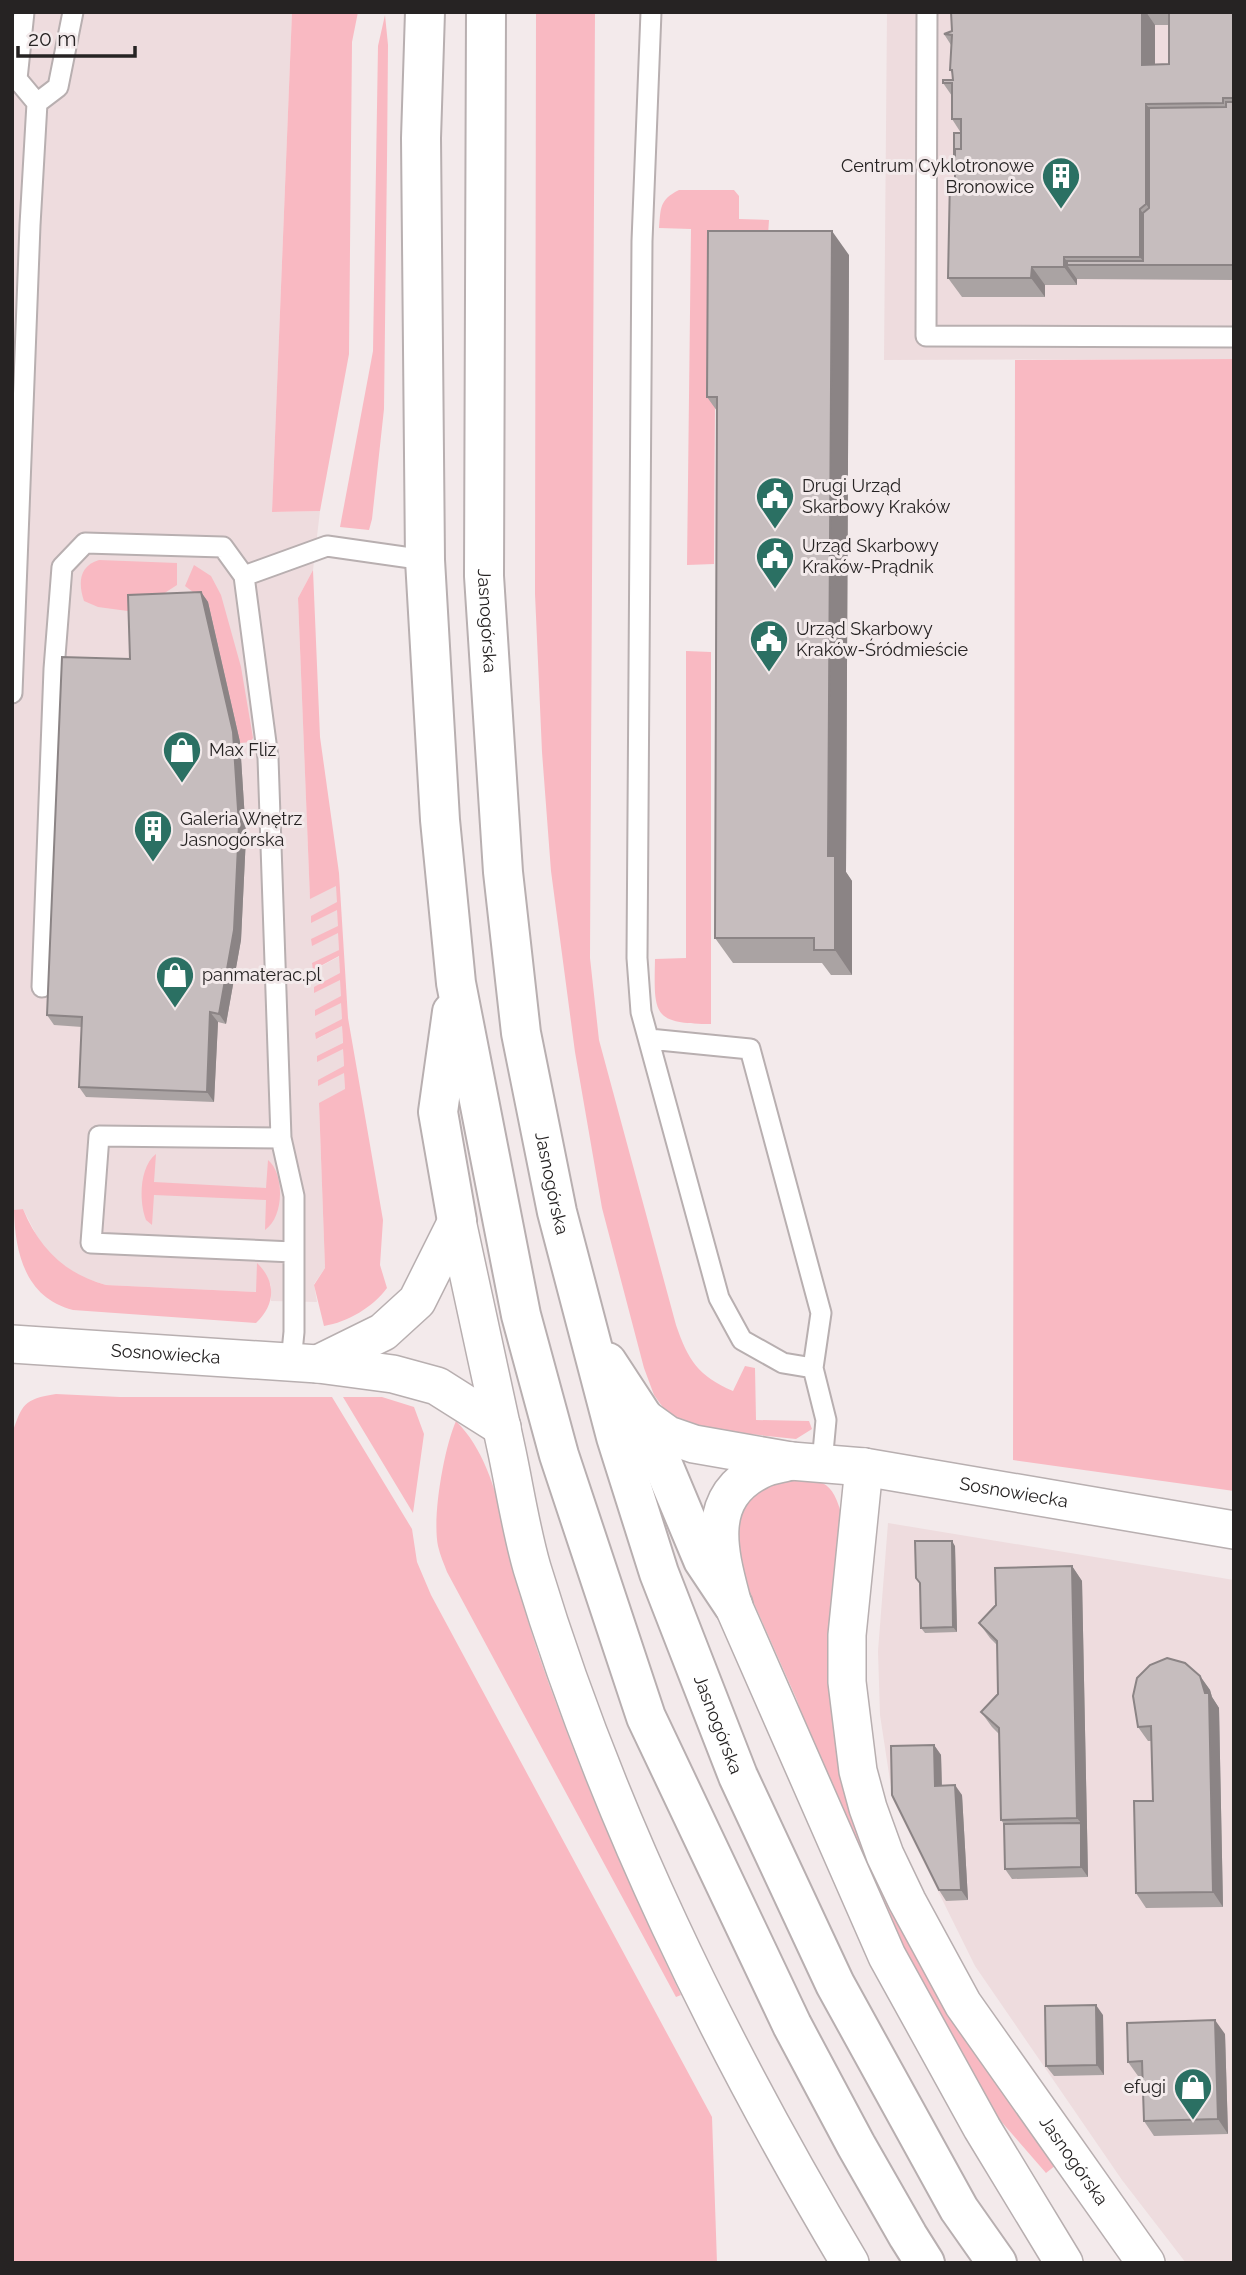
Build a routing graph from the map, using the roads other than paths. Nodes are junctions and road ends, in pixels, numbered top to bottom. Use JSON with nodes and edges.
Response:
{"nodes":[{"id":1,"x":24,"y":12,"type":"edge"},
{"id":2,"x":73,"y":12,"type":"edge"},
{"id":3,"x":425,"y":12,"type":"edge"},
{"id":4,"x":486,"y":12,"type":"edge"},
{"id":5,"x":651,"y":12,"type":"edge"},
{"id":6,"x":927,"y":12,"type":"edge"},
{"id":7,"x":15,"y":78,"type":"edge"},
{"id":8,"x":37,"y":103,"type":"junction"},
{"id":9,"x":1234,"y":337,"type":"edge"},
{"id":10,"x":16,"y":514,"type":"edge"},
{"id":11,"x":425,"y":560,"type":"junction"},
{"id":12,"x":244,"y":576,"type":"junction"},
{"id":13,"x":12,"y":693,"type":"edge"},
{"id":14,"x":456,"y":983,"type":"junction"},
{"id":15,"x":42,"y":987,"type":"dead end"},
{"id":16,"x":649,"y":1039,"type":"junction"},
{"id":17,"x":281,"y":1138,"type":"junction"},
{"id":18,"x":457,"y":1221,"type":"junction"},
{"id":19,"x":293,"y":1252,"type":"junction"},
{"id":20,"x":588,"y":1334,"type":"junction"},
{"id":21,"x":12,"y":1344,"type":"edge"},
{"id":22,"x":304,"y":1363,"type":"junction"},
{"id":23,"x":813,"y":1368,"type":"junction"},
{"id":24,"x":643,"y":1417,"type":"junction"},
{"id":25,"x":502,"y":1426,"type":"junction"},
{"id":26,"x":807,"y":1462,"type":"junction"},
{"id":27,"x":864,"y":1467,"type":"junction"},
{"id":28,"x":1234,"y":1530,"type":"edge"},
{"id":29,"x":733,"y":1605,"type":"junction"},
{"id":30,"x":850,"y":2263,"type":"edge"},
{"id":31,"x":925,"y":2263,"type":"edge"},
{"id":32,"x":997,"y":2263,"type":"edge"},
{"id":33,"x":1064,"y":2263,"type":"edge"},
{"id":34,"x":1146,"y":2263,"type":"edge"}],
"edges":[{"from":1,"to":7,"type":"lane"},
{"from":2,"to":8,"type":"lane"},
{"from":3,"to":11,"type":"main road"},
{"from":4,"to":20,"type":"main road","name":"Jasnogórska"},
{"from":5,"to":16,"type":"lane"},
{"from":6,"to":9,"type":"lane"},
{"from":7,"to":8,"type":"lane"},
{"from":8,"to":10,"type":"lane"},
{"from":10,"to":13,"type":"lane"},
{"from":11,"to":12,"type":"lane"},
{"from":11,"to":14,"type":"main road"},
{"from":12,"to":15,"type":"lane"},
{"from":12,"to":17,"type":"lane"},
{"from":14,"to":18,"type":"main road"},
{"from":14,"to":31,"type":"main road"},
{"from":16,"to":23,"type":"lane"},
{"from":16,"to":23,"type":"lane"},
{"from":17,"to":19,"type":"lane"},
{"from":17,"to":19,"type":"lane"},
{"from":18,"to":22,"type":"street","name":"Sosnowiecka"},
{"from":18,"to":25,"type":"street"},
{"from":19,"to":22,"type":"lane"},
{"from":20,"to":24,"type":"main road"},
{"from":20,"to":32,"type":"main road","name":"Jasnogórska"},
{"from":21,"to":22,"type":"street","name":"Sosnowiecka"},
{"from":22,"to":25,"type":"street","name":"Sosnowiecka"},
{"from":23,"to":26,"type":"lane"},
{"from":24,"to":26,"type":"street","name":"Sosnowiecka"},
{"from":24,"to":29,"type":"main road"},
{"from":25,"to":30,"type":"street"},
{"from":26,"to":27,"type":"street","name":"Sosnowiecka"},
{"from":26,"to":29,"type":"street","name":"Sosnowiecka"},
{"from":27,"to":28,"type":"street","name":"Sosnowiecka"},
{"from":27,"to":34,"type":"street","name":"Jasnogórska"},
{"from":29,"to":33,"type":"street"}]}
